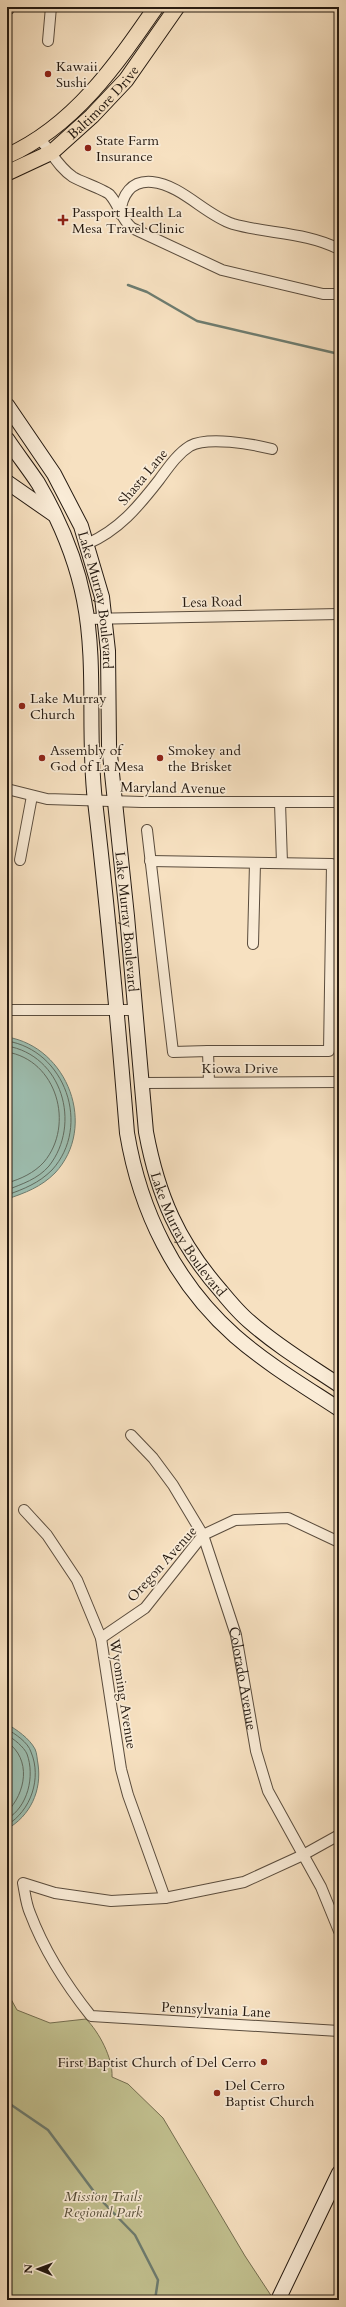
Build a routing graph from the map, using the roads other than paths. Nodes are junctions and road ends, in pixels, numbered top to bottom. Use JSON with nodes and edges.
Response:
{"nodes":[{"id":1,"x":51,"y":7,"type":"edge"},
{"id":2,"x":156,"y":7,"type":"edge"},
{"id":3,"x":177,"y":7,"type":"edge"},
{"id":4,"x":48,"y":41,"type":"dead end"},
{"id":5,"x":39,"y":138,"type":"junction"},
{"id":6,"x":52,"y":152,"type":"junction"},
{"id":7,"x":7,"y":156,"type":"edge"},
{"id":8,"x":7,"y":173,"type":"edge"},
{"id":9,"x":133,"y":186,"type":"junction"},
{"id":10,"x":110,"y":194,"type":"junction"},
{"id":11,"x":120,"y":214,"type":"junction"},
{"id":12,"x":339,"y":248,"type":"edge"},
{"id":13,"x":339,"y":294,"type":"edge"},
{"id":14,"x":7,"y":405,"type":"edge"},
{"id":15,"x":25,"y":433,"type":"junction"},
{"id":16,"x":8,"y":443,"type":"edge"},
{"id":17,"x":272,"y":448,"type":"dead end"},
{"id":18,"x":7,"y":482,"type":"edge"},
{"id":19,"x":54,"y":515,"type":"junction"},
{"id":20,"x":87,"y":544,"type":"junction"},
{"id":21,"x":339,"y":614,"type":"edge"},
{"id":22,"x":104,"y":618,"type":"junction"},
{"id":23,"x":86,"y":619,"type":"junction"},
{"id":24,"x":7,"y":789,"type":"edge"},
{"id":25,"x":32,"y":796,"type":"junction"},
{"id":26,"x":94,"y":800,"type":"junction"},
{"id":27,"x":114,"y":801,"type":"junction"},
{"id":28,"x":339,"y":802,"type":"edge"},
{"id":29,"x":280,"y":803,"type":"junction"},
{"id":30,"x":147,"y":830,"type":"dead end"},
{"id":31,"x":20,"y":860,"type":"dead end"},
{"id":32,"x":150,"y":862,"type":"junction"},
{"id":33,"x":255,"y":863,"type":"junction"},
{"id":34,"x":282,"y":863,"type":"junction"},
{"id":35,"x":335,"y":935,"type":"edge"},
{"id":36,"x":253,"y":944,"type":"dead end"},
{"id":37,"x":7,"y":1010,"type":"edge"},
{"id":38,"x":136,"y":1010,"type":"junction"},
{"id":39,"x":118,"y":1011,"type":"junction"},
{"id":40,"x":208,"y":1051,"type":"junction"},
{"id":41,"x":209,"y":1082,"type":"junction"},
{"id":42,"x":339,"y":1082,"type":"edge"},
{"id":43,"x":142,"y":1083,"type":"junction"},
{"id":44,"x":339,"y":1385,"type":"edge"},
{"id":45,"x":339,"y":1409,"type":"edge"},
{"id":46,"x":131,"y":1435,"type":"dead end"},
{"id":47,"x":24,"y":1510,"type":"dead end"},
{"id":48,"x":203,"y":1535,"type":"junction"},
{"id":49,"x":339,"y":1542,"type":"edge"},
{"id":50,"x":101,"y":1638,"type":"junction"},
{"id":51,"x":339,"y":1835,"type":"edge"},
{"id":52,"x":303,"y":1855,"type":"junction"},
{"id":53,"x":164,"y":1898,"type":"junction"},
{"id":54,"x":339,"y":1931,"type":"edge"},
{"id":55,"x":339,"y":2031,"type":"edge"},
{"id":56,"x":339,"y":2173,"type":"edge"},
{"id":57,"x":279,"y":2299,"type":"edge"}],
"edges":[{"from":1,"to":4,"type":"street"},
{"from":2,"to":5,"type":"main road","name":"Baltimore Drive"},
{"from":3,"to":6,"type":"main road","name":"Baltimore Drive"},
{"from":5,"to":6,"type":"street"},
{"from":5,"to":7,"type":"main road","name":"Baltimore Drive"},
{"from":6,"to":8,"type":"main road","name":"Baltimore Drive"},
{"from":6,"to":10,"type":"street"},
{"from":9,"to":10,"type":"street"},
{"from":9,"to":11,"type":"street"},
{"from":9,"to":12,"type":"street"},
{"from":10,"to":11,"type":"street"},
{"from":11,"to":13,"type":"street"},
{"from":14,"to":15,"type":"main road","name":"Lake Murray Boulevard"},
{"from":15,"to":16,"type":"main road"},
{"from":15,"to":20,"type":"main road","name":"Lake Murray Boulevard"},
{"from":16,"to":19,"type":"main road","name":"Lake Murray Boulevard"},
{"from":17,"to":20,"type":"street","name":"Shasta Lane"},
{"from":18,"to":19,"type":"main road"},
{"from":19,"to":23,"type":"main road","name":"Lake Murray Boulevard"},
{"from":20,"to":22,"type":"main road","name":"Lake Murray Boulevard"},
{"from":21,"to":22,"type":"street","name":"Lesa Road"},
{"from":22,"to":23,"type":"street","name":"Lesa Road"},
{"from":22,"to":27,"type":"main road","name":"Lake Murray Boulevard"},
{"from":23,"to":26,"type":"main road","name":"Lake Murray Boulevard"},
{"from":24,"to":25,"type":"street","name":"Maryland Avenue"},
{"from":25,"to":26,"type":"street","name":"Maryland Avenue"},
{"from":25,"to":31,"type":"street"},
{"from":26,"to":27,"type":"street","name":"Maryland Avenue"},
{"from":26,"to":39,"type":"main road","name":"Lake Murray Boulevard"},
{"from":27,"to":29,"type":"street","name":"Maryland Avenue"},
{"from":27,"to":38,"type":"main road","name":"Lake Murray Boulevard"},
{"from":28,"to":29,"type":"street","name":"Maryland Avenue"},
{"from":29,"to":34,"type":"street"},
{"from":30,"to":32,"type":"street"},
{"from":32,"to":33,"type":"street"},
{"from":32,"to":40,"type":"street"},
{"from":33,"to":34,"type":"street"},
{"from":33,"to":36,"type":"street"},
{"from":34,"to":35,"type":"street"},
{"from":35,"to":40,"type":"street"},
{"from":37,"to":39,"type":"street"},
{"from":38,"to":39,"type":"street"},
{"from":38,"to":43,"type":"main road","name":"Lake Murray Boulevard"},
{"from":39,"to":45,"type":"main road","name":"Lake Murray Boulevard"},
{"from":40,"to":41,"type":"street"},
{"from":41,"to":42,"type":"street","name":"Kiowa Drive"},
{"from":41,"to":43,"type":"street","name":"Kiowa Drive"},
{"from":43,"to":44,"type":"main road","name":"Lake Murray Boulevard"},
{"from":46,"to":48,"type":"street","name":"Colorado Avenue"},
{"from":47,"to":50,"type":"street","name":"Wyoming Avenue"},
{"from":48,"to":49,"type":"street","name":"Oregon Avenue"},
{"from":48,"to":50,"type":"street","name":"Oregon Avenue"},
{"from":48,"to":52,"type":"street","name":"Colorado Avenue"},
{"from":50,"to":53,"type":"street","name":"Wyoming Avenue"},
{"from":51,"to":52,"type":"street"},
{"from":52,"to":53,"type":"street"},
{"from":52,"to":54,"type":"street","name":"Colorado Avenue"},
{"from":53,"to":55,"type":"street","name":"Pennsylvania Lane"},
{"from":56,"to":57,"type":"main road"}]}
